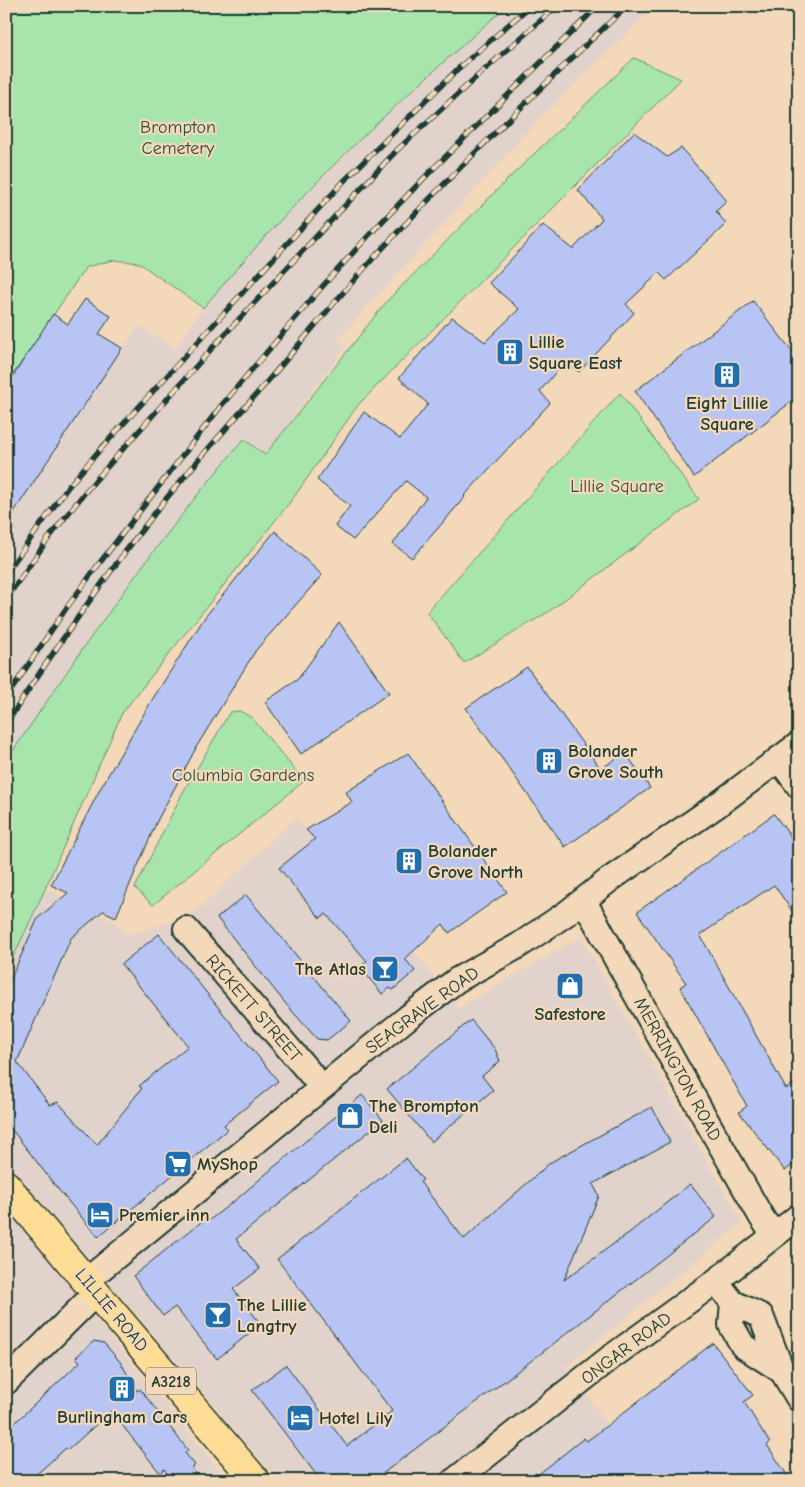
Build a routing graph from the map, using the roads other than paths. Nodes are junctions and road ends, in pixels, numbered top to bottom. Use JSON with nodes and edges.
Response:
{"nodes":[{"id":1,"x":799,"y":744,"type":"edge"},
{"id":2,"x":779,"y":759,"type":"junction"},
{"id":3,"x":799,"y":786,"type":"edge"},
{"id":4,"x":584,"y":901,"type":"junction"},
{"id":5,"x":186,"y":929,"type":"dead end"},
{"id":6,"x":322,"y":1087,"type":"junction"},
{"id":7,"x":6,"y":1185,"type":"edge"},
{"id":8,"x":799,"y":1216,"type":"edge"},
{"id":9,"x":774,"y":1235,"type":"junction"},
{"id":10,"x":716,"y":1281,"type":"junction"},
{"id":11,"x":91,"y":1287,"type":"junction"},
{"id":12,"x":6,"y":1382,"type":"edge"},
{"id":13,"x":799,"y":1399,"type":"edge"},
{"id":14,"x":256,"y":1481,"type":"edge"},
{"id":15,"x":454,"y":1481,"type":"edge"}],
"edges":[{"from":1,"to":2,"type":"street","name":"SEAGRAVE ROAD"},
{"from":2,"to":3,"type":"street"},
{"from":2,"to":4,"type":"street","name":"SEAGRAVE ROAD"},
{"from":4,"to":6,"type":"street","name":"SEAGRAVE ROAD"},
{"from":4,"to":9,"type":"street","name":"MERRINGTON ROAD"},
{"from":5,"to":6,"type":"street","name":"RICKETT STREET"},
{"from":6,"to":11,"type":"street","name":"SEAGRAVE ROAD"},
{"from":7,"to":11,"type":"main road","name":"LILLIE ROAD","number":"A3218"},
{"from":8,"to":9,"type":"street","name":"ONGAR ROAD"},
{"from":9,"to":10,"type":"street","name":"ONGAR ROAD"},
{"from":10,"to":13,"type":"street"},
{"from":10,"to":15,"type":"street","name":"ONGAR ROAD"},
{"from":11,"to":12,"type":"street","name":"SEAGRAVE ROAD"},
{"from":11,"to":14,"type":"main road","name":"LILLIE ROAD","number":"A3218"}]}
